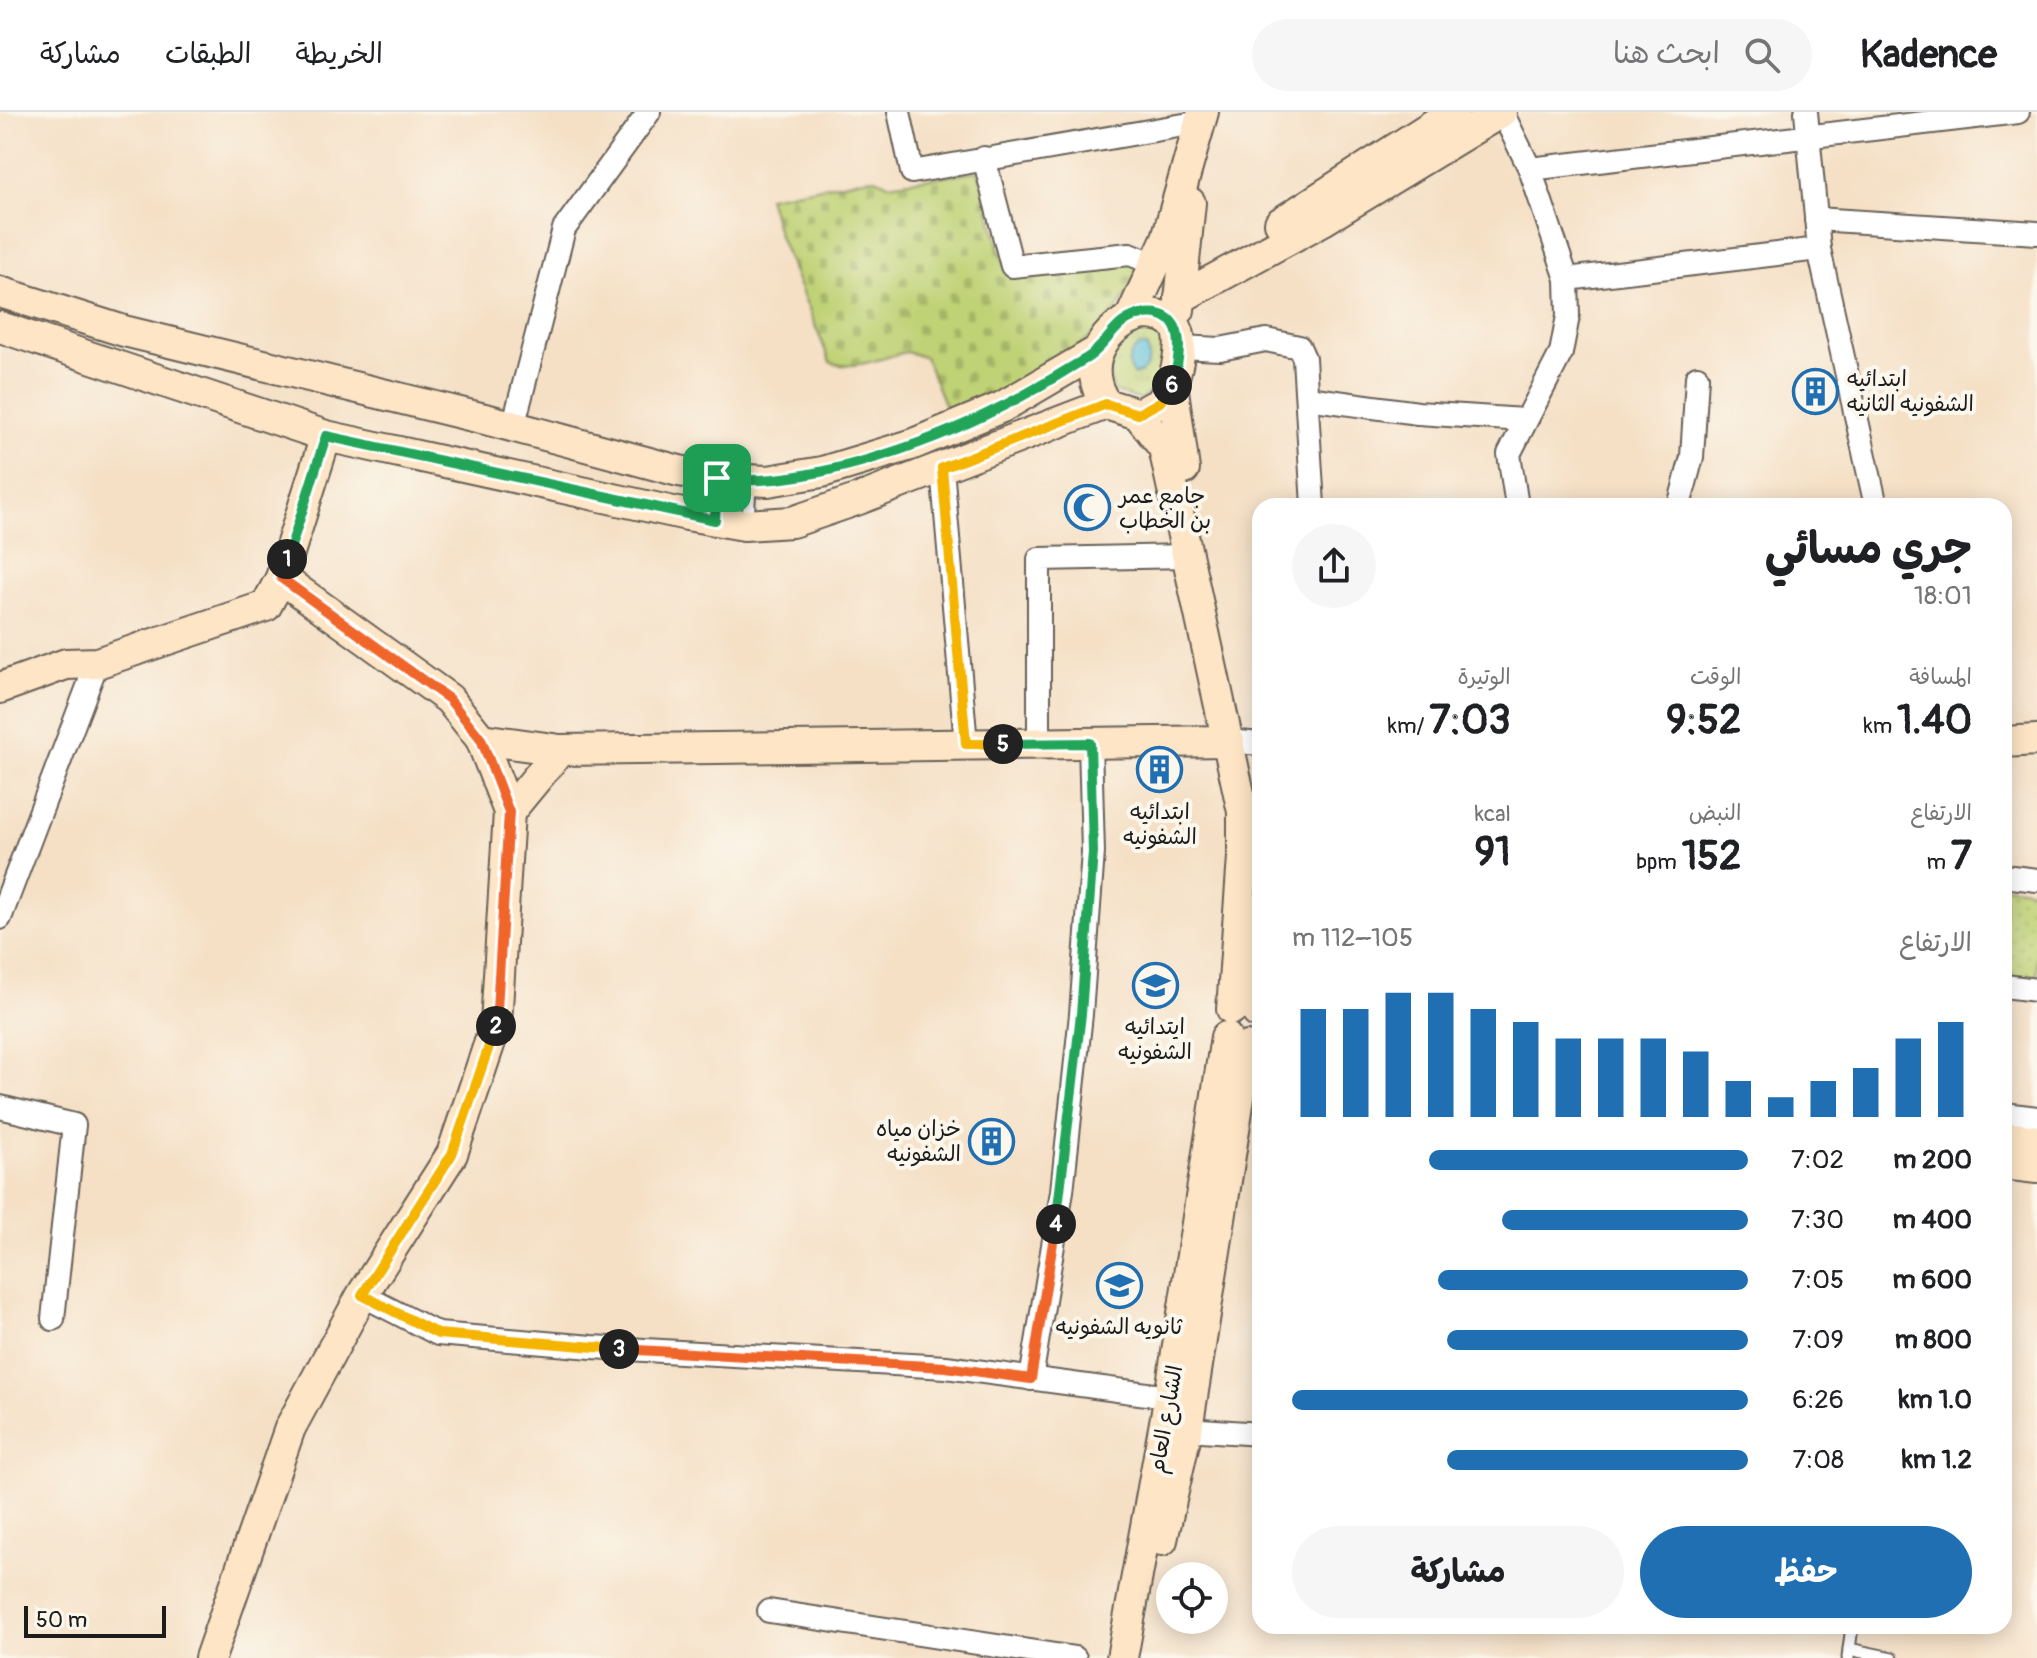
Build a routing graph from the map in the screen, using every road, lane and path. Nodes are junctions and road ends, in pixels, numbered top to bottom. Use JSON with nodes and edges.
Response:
{"nodes":[{"id":1,"x":649,"y":112,"type":"edge"},
{"id":2,"x":899,"y":112,"type":"edge"},
{"id":3,"x":1453,"y":112,"type":"edge"},
{"id":4,"x":1501,"y":112,"type":"edge"},
{"id":5,"x":1806,"y":112,"type":"edge"},
{"id":6,"x":2006,"y":113,"type":"edge"},
{"id":7,"x":1199,"y":128,"type":"edge"},
{"id":8,"x":1809,"y":135,"type":"junction"},
{"id":9,"x":984,"y":158,"type":"junction"},
{"id":10,"x":1530,"y":169,"type":"junction"},
{"id":11,"x":1816,"y":219,"type":"junction"},
{"id":12,"x":2037,"y":233,"type":"edge"},
{"id":13,"x":1819,"y":249,"type":"junction"},
{"id":14,"x":1155,"y":264,"type":"junction"},
{"id":15,"x":1567,"y":279,"type":"junction"},
{"id":16,"x":1182,"y":286,"type":"junction"},
{"id":17,"x":0,"y":292,"type":"edge"},
{"id":18,"x":1131,"y":317,"type":"junction"},
{"id":19,"x":0,"y":327,"type":"edge"},
{"id":20,"x":1179,"y":338,"type":"junction"},
{"id":21,"x":1096,"y":352,"type":"junction"},
{"id":22,"x":1697,"y":377,"type":"dead end"},
{"id":23,"x":1172,"y":383,"type":"junction"},
{"id":24,"x":1307,"y":398,"type":"junction"},
{"id":25,"x":1106,"y":404,"type":"junction"},
{"id":26,"x":1138,"y":414,"type":"junction"},
{"id":27,"x":1524,"y":420,"type":"junction"},
{"id":28,"x":513,"y":427,"type":"junction"},
{"id":29,"x":326,"y":436,"type":"junction"},
{"id":30,"x":942,"y":468,"type":"junction"},
{"id":31,"x":717,"y":478,"type":"junction"},
{"id":32,"x":750,"y":480,"type":"junction"},
{"id":33,"x":1313,"y":498,"type":"edge"},
{"id":34,"x":1516,"y":498,"type":"edge"},
{"id":35,"x":1681,"y":498,"type":"edge"},
{"id":36,"x":1874,"y":498,"type":"edge"},
{"id":37,"x":715,"y":520,"type":"junction"},
{"id":38,"x":748,"y":525,"type":"junction"},
{"id":39,"x":1188,"y":556,"type":"junction"},
{"id":40,"x":281,"y":578,"type":"junction"},
{"id":41,"x":97,"y":663,"type":"junction"},
{"id":42,"x":0,"y":688,"type":"edge"},
{"id":43,"x":2037,"y":724,"type":"edge"},
{"id":44,"x":2012,"y":726,"type":"edge"},
{"id":45,"x":481,"y":739,"type":"junction"},
{"id":46,"x":2037,"y":740,"type":"edge"},
{"id":47,"x":1244,"y":742,"type":"edge"},
{"id":48,"x":2012,"y":742,"type":"edge"},
{"id":49,"x":1039,"y":743,"type":"junction"},
{"id":50,"x":1090,"y":743,"type":"junction"},
{"id":51,"x":966,"y":744,"type":"junction"},
{"id":52,"x":560,"y":750,"type":"junction"},
{"id":53,"x":1252,"y":777,"type":"edge"},
{"id":54,"x":509,"y":812,"type":"junction"},
{"id":55,"x":2012,"y":877,"type":"edge"},
{"id":56,"x":2037,"y":880,"type":"edge"},
{"id":57,"x":0,"y":918,"type":"edge"},
{"id":58,"x":2012,"y":987,"type":"edge"},
{"id":59,"x":2037,"y":990,"type":"edge"},
{"id":60,"x":1252,"y":998,"type":"edge"},
{"id":61,"x":1250,"y":1030,"type":"edge"},
{"id":62,"x":0,"y":1107,"type":"edge"},
{"id":63,"x":2012,"y":1115,"type":"edge"},
{"id":64,"x":2037,"y":1118,"type":"edge"},
{"id":65,"x":2012,"y":1138,"type":"edge"},
{"id":66,"x":2037,"y":1141,"type":"edge"},
{"id":67,"x":2012,"y":1165,"type":"edge"},
{"id":68,"x":2037,"y":1168,"type":"edge"},
{"id":69,"x":362,"y":1295,"type":"junction"},
{"id":70,"x":53,"y":1319,"type":"dead end"},
{"id":71,"x":1031,"y":1379,"type":"junction"},
{"id":72,"x":1169,"y":1397,"type":"junction"},
{"id":73,"x":1187,"y":1429,"type":"junction"},
{"id":74,"x":1252,"y":1433,"type":"edge"},
{"id":75,"x":769,"y":1611,"type":"dead end"},
{"id":76,"x":1851,"y":1634,"type":"edge"},
{"id":77,"x":1849,"y":1654,"type":"edge"},
{"id":78,"x":210,"y":1658,"type":"edge"},
{"id":79,"x":1075,"y":1658,"type":"edge"},
{"id":80,"x":1122,"y":1658,"type":"edge"},
{"id":81,"x":1133,"y":1658,"type":"edge"},
{"id":82,"x":1892,"y":1658,"type":"edge"}],
"edges":[{"from":1,"to":28,"type":"street"},
{"from":2,"to":9,"type":"street"},
{"from":3,"to":16,"type":"main road"},
{"from":4,"to":10,"type":"street"},
{"from":4,"to":16,"type":"main road"},
{"from":5,"to":8,"type":"street"},
{"from":6,"to":8,"type":"street"},
{"from":7,"to":9,"type":"street"},
{"from":7,"to":14,"type":"main road"},
{"from":7,"to":16,"type":"main road"},
{"from":8,"to":10,"type":"street"},
{"from":8,"to":11,"type":"street"},
{"from":9,"to":14,"type":"street"},
{"from":10,"to":15,"type":"street"},
{"from":11,"to":12,"type":"street"},
{"from":11,"to":13,"type":"street"},
{"from":13,"to":15,"type":"street"},
{"from":13,"to":36,"type":"street"},
{"from":14,"to":18,"type":"main road"},
{"from":15,"to":27,"type":"street"},
{"from":16,"to":20,"type":"main road"},
{"from":17,"to":28,"type":"main road"},
{"from":18,"to":20,"type":"main road"},
{"from":18,"to":21,"type":"main road"},
{"from":19,"to":29,"type":"main road"},
{"from":20,"to":23,"type":"main road"},
{"from":20,"to":24,"type":"street"},
{"from":21,"to":25,"type":"main road"},
{"from":21,"to":32,"type":"main road"},
{"from":22,"to":35,"type":"street"},
{"from":23,"to":26,"type":"main road"},
{"from":23,"to":47,"type":"main road"},
{"from":24,"to":27,"type":"street"},
{"from":24,"to":33,"type":"street"},
{"from":25,"to":26,"type":"main road"},
{"from":25,"to":30,"type":"main road"},
{"from":26,"to":39,"type":"main road"},
{"from":27,"to":34,"type":"street"},
{"from":28,"to":31,"type":"main road"},
{"from":29,"to":37,"type":"main road"},
{"from":29,"to":40,"type":"main road"},
{"from":30,"to":38,"type":"main road"},
{"from":30,"to":51,"type":"street"},
{"from":31,"to":32,"type":"main road"},
{"from":31,"to":37,"type":"lane"},
{"from":32,"to":38,"type":"lane"},
{"from":37,"to":38,"type":"main road"},
{"from":39,"to":47,"type":"main road"},
{"from":39,"to":49,"type":"street"},
{"from":40,"to":41,"type":"main road"},
{"from":40,"to":45,"type":"main road"},
{"from":41,"to":42,"type":"main road"},
{"from":41,"to":57,"type":"street"},
{"from":43,"to":44,"type":"main road"},
{"from":45,"to":52,"type":"main road"},
{"from":45,"to":54,"type":"main road"},
{"from":46,"to":48,"type":"main road"},
{"from":47,"to":50,"type":"main road"},
{"from":47,"to":53,"type":"main road"},
{"from":47,"to":61,"type":"main road"},
{"from":49,"to":50,"type":"main road"},
{"from":49,"to":51,"type":"main road"},
{"from":50,"to":71,"type":"street"},
{"from":51,"to":52,"type":"main road"},
{"from":52,"to":54,"type":"main road"},
{"from":54,"to":69,"type":"main road"},
{"from":55,"to":56,"type":"street"},
{"from":58,"to":59,"type":"street"},
{"from":60,"to":61,"type":"main road"},
{"from":61,"to":72,"type":"main road","name":"الشارع العام"},
{"from":61,"to":73,"type":"main road","name":"الشارع العام"},
{"from":62,"to":70,"type":"street"},
{"from":63,"to":64,"type":"street"},
{"from":65,"to":66,"type":"main road"},
{"from":67,"to":68,"type":"main road"},
{"from":69,"to":71,"type":"street"},
{"from":69,"to":78,"type":"main road"},
{"from":71,"to":72,"type":"street"},
{"from":72,"to":80,"type":"main road","name":"الشارع العام"},
{"from":73,"to":74,"type":"street"},
{"from":73,"to":81,"type":"main road","name":"الشارع العام"},
{"from":75,"to":79,"type":"street"},
{"from":76,"to":77,"type":"lane"},
{"from":77,"to":82,"type":"lane"}]}
